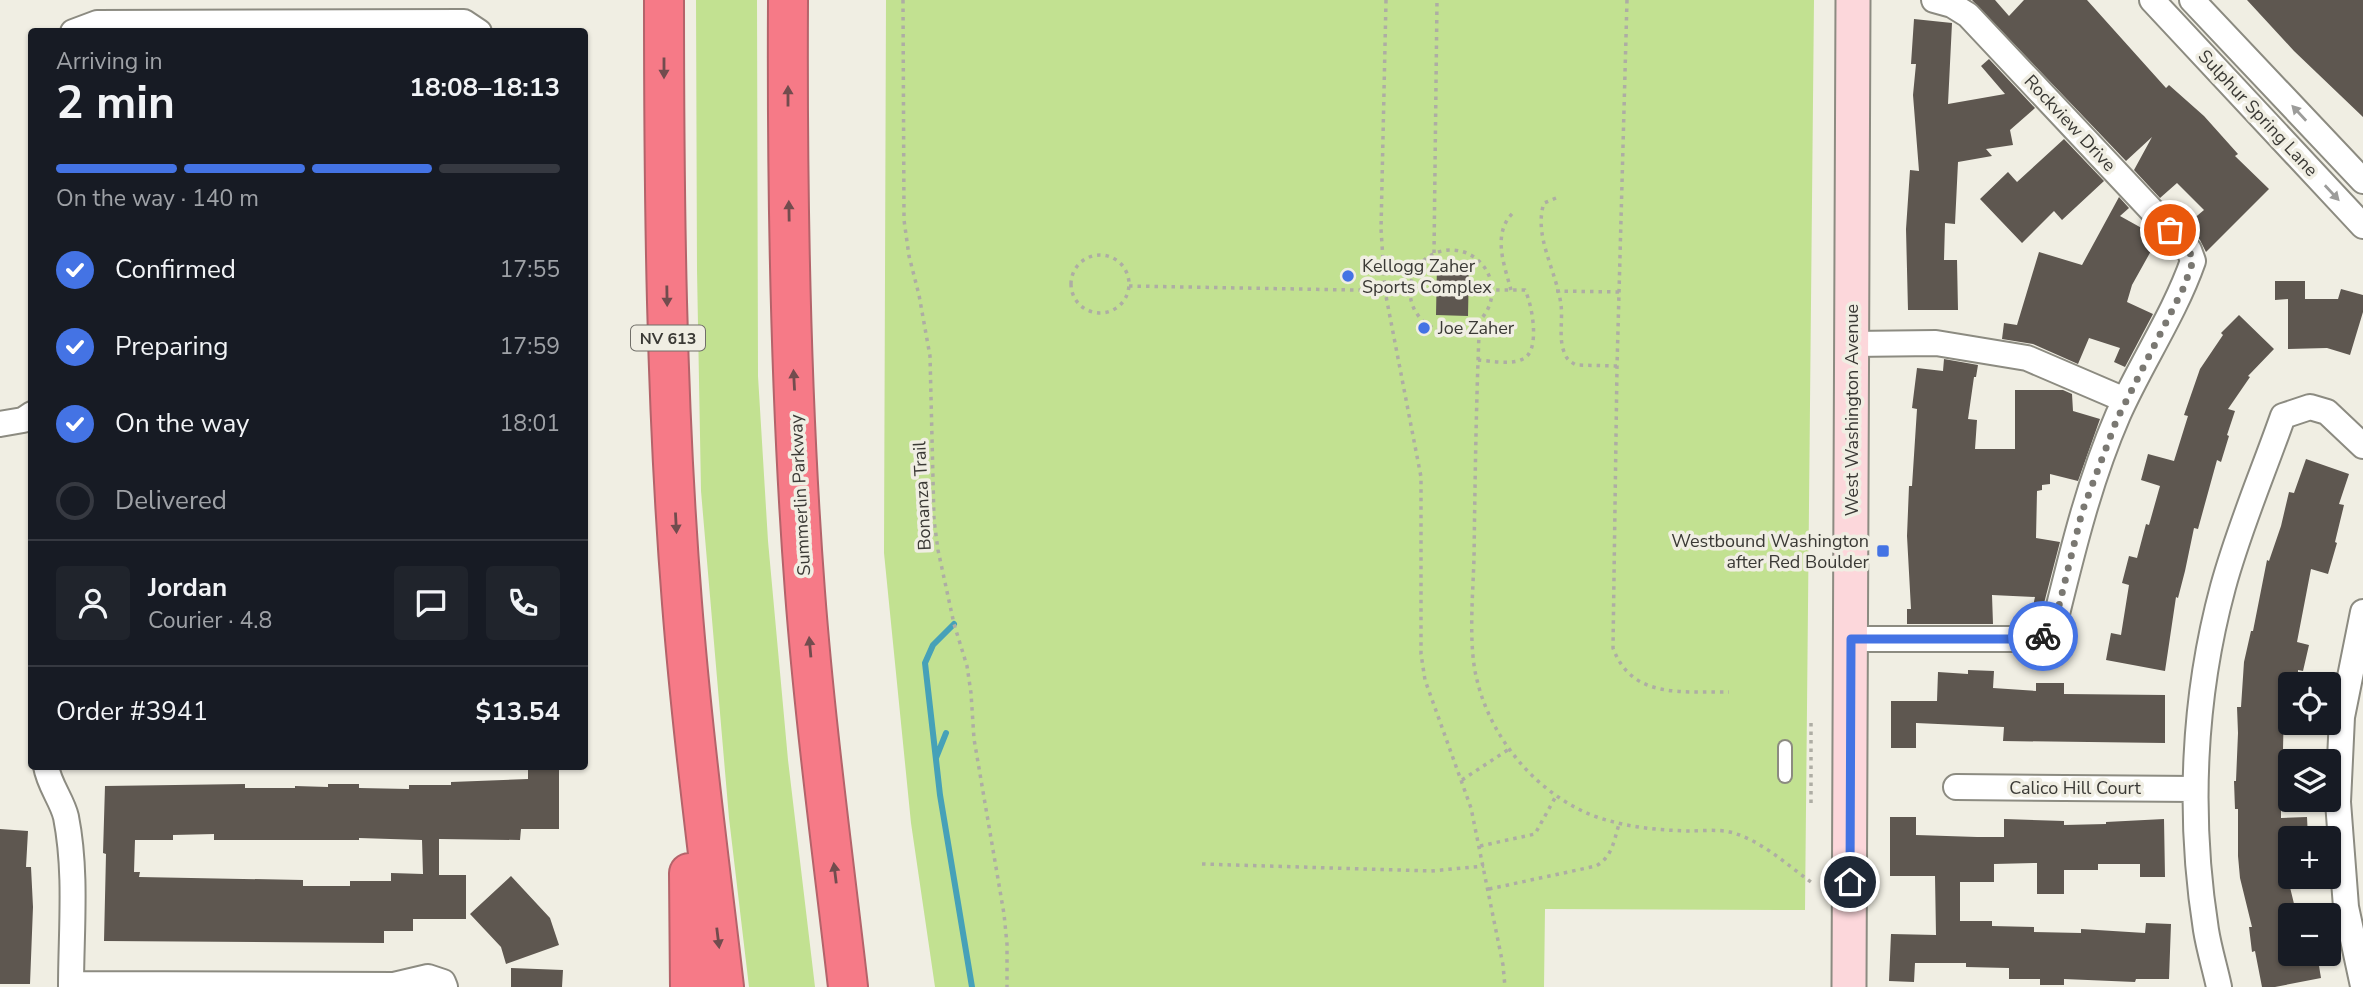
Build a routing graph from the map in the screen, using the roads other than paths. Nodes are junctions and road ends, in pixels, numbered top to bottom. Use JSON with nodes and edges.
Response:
{"nodes":[{"id":1,"x":664,"y":0,"type":"edge"},
{"id":2,"x":788,"y":0,"type":"edge"},
{"id":3,"x":1853,"y":0,"type":"edge"},
{"id":4,"x":1934,"y":0,"type":"edge"},
{"id":5,"x":2192,"y":0,"type":"edge"},
{"id":6,"x":2157,"y":2,"type":"edge"},
{"id":7,"x":83,"y":28,"type":"edge"},
{"id":8,"x":473,"y":28,"type":"edge"},
{"id":9,"x":2363,"y":181,"type":"edge"},
{"id":10,"x":2363,"y":226,"type":"edge"},
{"id":11,"x":1852,"y":344,"type":"junction"},
{"id":12,"x":2126,"y":400,"type":"junction"},
{"id":13,"x":28,"y":417,"type":"edge"},
{"id":14,"x":0,"y":424,"type":"edge"},
{"id":15,"x":2363,"y":446,"type":"edge"},
{"id":16,"x":2363,"y":612,"type":"edge"},
{"id":17,"x":1851,"y":639,"type":"junction"},
{"id":18,"x":688,"y":675,"type":"junction"},
{"id":19,"x":1785,"y":747,"type":"dead end"},
{"id":20,"x":47,"y":770,"type":"edge"},
{"id":21,"x":1785,"y":776,"type":"dead end"},
{"id":22,"x":1955,"y":787,"type":"dead end"},
{"id":23,"x":2195,"y":789,"type":"junction"},
{"id":24,"x":2354,"y":905,"type":"edge"},
{"id":25,"x":444,"y":984,"type":"edge"},
{"id":26,"x":71,"y":985,"type":"edge"},
{"id":27,"x":2363,"y":986,"type":"edge"},
{"id":28,"x":690,"y":987,"type":"edge"},
{"id":29,"x":724,"y":987,"type":"edge"},
{"id":30,"x":848,"y":987,"type":"edge"},
{"id":31,"x":1849,"y":987,"type":"edge"},
{"id":32,"x":2219,"y":987,"type":"edge"}],
"edges":[{"from":1,"to":18,"type":"highway","number":"NV 613","one_way":true},
{"from":30,"to":2,"type":"highway","name":"Summerlin Parkway","one_way":true},
{"from":3,"to":11,"type":"main road","name":"West Washington Avenue"},
{"from":4,"to":12,"type":"street","name":"Rockview Drive"},
{"from":9,"to":5,"type":"street","name":"Sulphur Spring Lane","one_way":true},
{"from":6,"to":10,"type":"street","name":"Sulphur Spring Lane","one_way":true},
{"from":7,"to":8,"type":"street"},
{"from":11,"to":12,"type":"street"},
{"from":11,"to":17,"type":"main road","name":"West Washington Avenue"},
{"from":12,"to":17,"type":"street"},
{"from":13,"to":14,"type":"street"},
{"from":15,"to":23,"type":"street"},
{"from":16,"to":24,"type":"street"},
{"from":17,"to":31,"type":"main road","name":"West Washington Avenue"},
{"from":18,"to":28,"type":"highway"},
{"from":18,"to":29,"type":"highway","number":"NV 613","one_way":true},
{"from":19,"to":21,"type":"lane"},
{"from":20,"to":26,"type":"street"},
{"from":22,"to":23,"type":"street","name":"Calico Hill Court"},
{"from":23,"to":32,"type":"street"},
{"from":24,"to":27,"type":"street"},
{"from":25,"to":26,"type":"street"}]}
